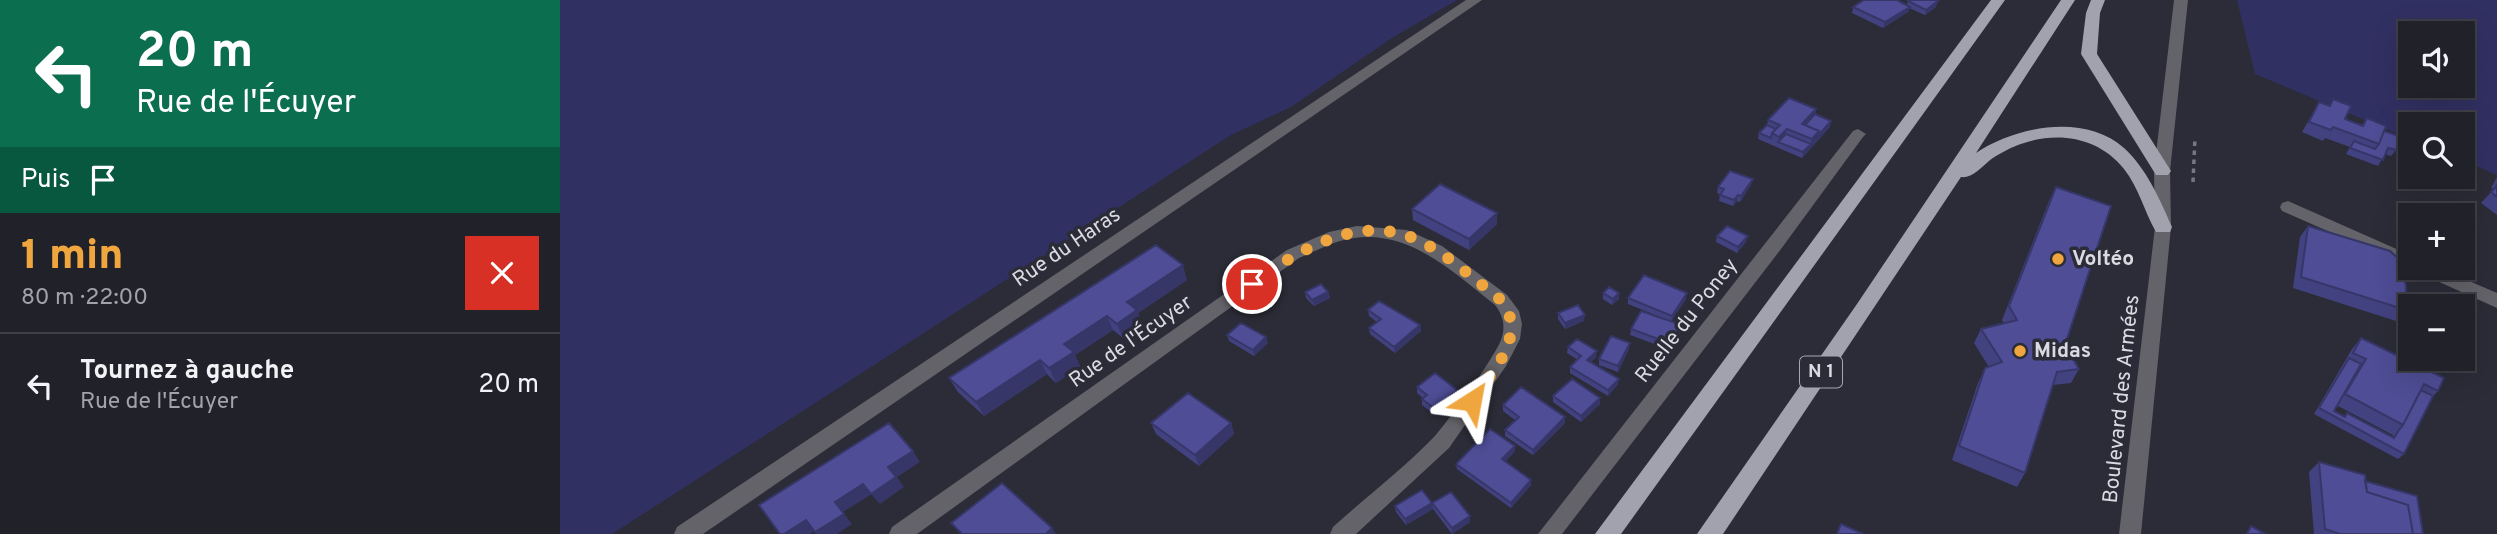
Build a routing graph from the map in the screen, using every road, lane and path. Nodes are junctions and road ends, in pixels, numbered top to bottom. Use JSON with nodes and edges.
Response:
{"nodes":[{"id":1,"x":1475,"y":0,"type":"edge"},
{"id":2,"x":1998,"y":0,"type":"edge"},
{"id":3,"x":2068,"y":0,"type":"edge"},
{"id":4,"x":2098,"y":0,"type":"edge"},
{"id":5,"x":2181,"y":0,"type":"edge"},
{"id":6,"x":1858,"y":134,"type":"dead end"},
{"id":7,"x":2162,"y":171,"type":"junction"},
{"id":8,"x":2288,"y":207,"type":"dead end"},
{"id":9,"x":1930,"y":209,"type":"junction"},
{"id":10,"x":2163,"y":227,"type":"junction"},
{"id":11,"x":2398,"y":257,"type":"edge"},
{"id":12,"x":2450,"y":280,"type":"edge"},
{"id":13,"x":2497,"y":301,"type":"edge"},
{"id":14,"x":685,"y":534,"type":"edge"},
{"id":15,"x":900,"y":534,"type":"edge"},
{"id":16,"x":1341,"y":534,"type":"edge"},
{"id":17,"x":1549,"y":534,"type":"edge"},
{"id":18,"x":1607,"y":534,"type":"edge"},
{"id":19,"x":1709,"y":534,"type":"edge"},
{"id":20,"x":2130,"y":534,"type":"edge"}],
"edges":[{"from":1,"to":14,"type":"street","name":"Rue du Haras"},
{"from":2,"to":18,"type":"highway"},
{"from":3,"to":9,"type":"highway","number":"N 1"},
{"from":4,"to":7,"type":"highway"},
{"from":5,"to":7,"type":"street","name":"Boulevard des Armées"},
{"from":6,"to":17,"type":"street","name":"Ruelle du Poney"},
{"from":7,"to":10,"type":"street","name":"Boulevard des Armées"},
{"from":8,"to":11,"type":"street"},
{"from":9,"to":10,"type":"highway"},
{"from":9,"to":19,"type":"highway","number":"N 1"},
{"from":10,"to":20,"type":"street","name":"Boulevard des Armées"},
{"from":12,"to":13,"type":"street"},
{"from":15,"to":16,"type":"street","name":"Rue de l'Écuyer"}]}
